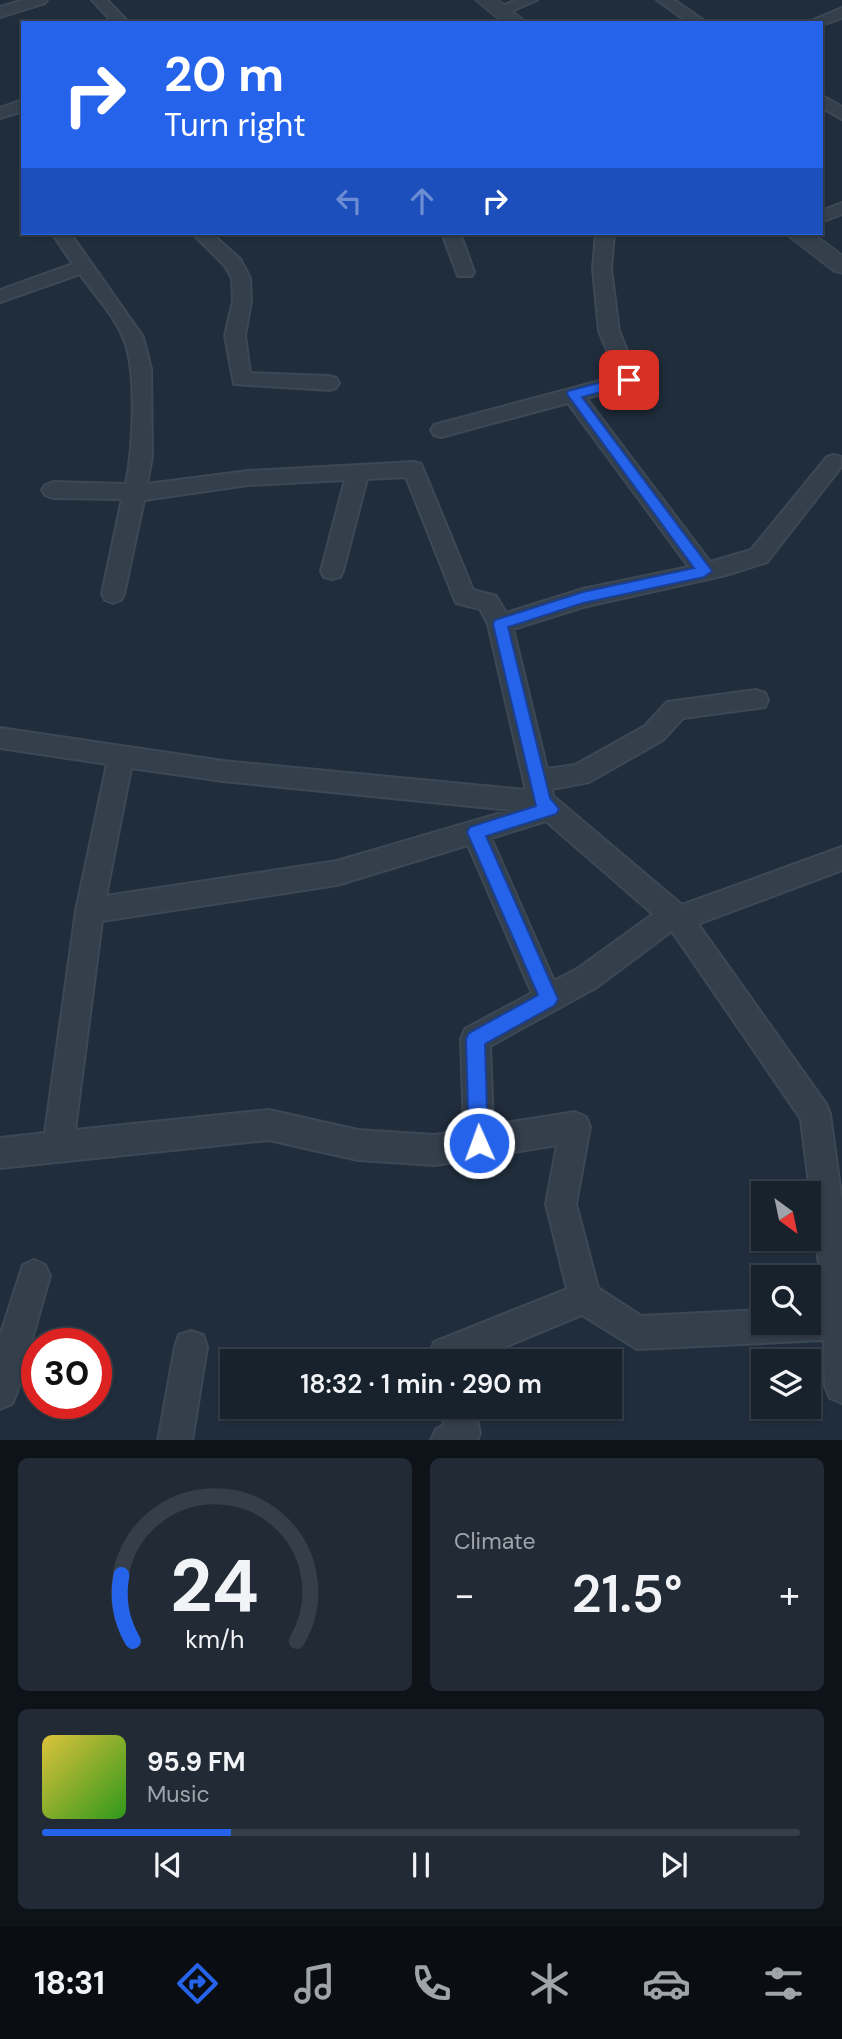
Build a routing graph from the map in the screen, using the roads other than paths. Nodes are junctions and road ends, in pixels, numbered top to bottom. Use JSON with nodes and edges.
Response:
{"nodes":[{"id":1,"x":40,"y":0,"type":"edge"},
{"id":2,"x":99,"y":0,"type":"edge"},
{"id":3,"x":530,"y":0,"type":"edge"},
{"id":4,"x":664,"y":0,"type":"edge"},
{"id":5,"x":493,"y":5,"type":"edge"},
{"id":6,"x":0,"y":12,"type":"edge"},
{"id":7,"x":842,"y":13,"type":"edge"},
{"id":8,"x":120,"y":21,"type":"edge"},
{"id":9,"x":514,"y":21,"type":"edge"},
{"id":10,"x":697,"y":21,"type":"edge"},
{"id":11,"x":819,"y":21,"type":"edge"},
{"id":12,"x":824,"y":96,"type":"edge"},
{"id":13,"x":21,"y":106,"type":"edge"},
{"id":14,"x":0,"y":113,"type":"edge"},
{"id":15,"x":842,"y":114,"type":"edge"},
{"id":16,"x":842,"y":208,"type":"edge"},
{"id":17,"x":823,"y":216,"type":"edge"},
{"id":18,"x":62,"y":235,"type":"edge"},
{"id":19,"x":203,"y":235,"type":"edge"},
{"id":20,"x":452,"y":235,"type":"edge"},
{"id":21,"x":605,"y":235,"type":"edge"},
{"id":22,"x":800,"y":235,"type":"edge"},
{"id":23,"x":85,"y":266,"type":"junction"},
{"id":24,"x":842,"y":266,"type":"edge"},
{"id":25,"x":465,"y":272,"type":"dead end"},
{"id":26,"x":0,"y":296,"type":"edge"},
{"id":27,"x":329,"y":383,"type":"dead end"},
{"id":28,"x":573,"y":394,"type":"junction"},
{"id":29,"x":441,"y":430,"type":"dead end"},
{"id":30,"x":834,"y":462,"type":"dead end"},
{"id":31,"x":358,"y":472,"type":"junction"},
{"id":32,"x":53,"y":490,"type":"dead end"},
{"id":33,"x":137,"y":492,"type":"junction"},
{"id":34,"x":332,"y":570,"type":"dead end"},
{"id":35,"x":704,"y":571,"type":"junction"},
{"id":36,"x":113,"y":594,"type":"dead end"},
{"id":37,"x":500,"y":624,"type":"junction"},
{"id":38,"x":756,"y":700,"type":"dead end"},
{"id":39,"x":0,"y":738,"type":"edge"},
{"id":40,"x":121,"y":756,"type":"junction"},
{"id":41,"x":543,"y":797,"type":"junction"},
{"id":42,"x":475,"y":832,"type":"junction"},
{"id":43,"x":842,"y":858,"type":"edge"},
{"id":44,"x":90,"y":912,"type":"junction"},
{"id":45,"x":676,"y":917,"type":"junction"},
{"id":46,"x":548,"y":999,"type":"junction"},
{"id":47,"x":479,"y":1143,"type":"junction"},
{"id":48,"x":58,"y":1146,"type":"junction"},
{"id":49,"x":0,"y":1153,"type":"edge"},
{"id":50,"x":34,"y":1276,"type":"dead end"},
{"id":51,"x":585,"y":1298,"type":"junction"},
{"id":52,"x":840,"y":1306,"type":"edge"},
{"id":53,"x":191,"y":1347,"type":"dead end"},
{"id":54,"x":458,"y":1349,"type":"edge"},
{"id":55,"x":842,"y":1386,"type":"edge"},
{"id":56,"x":0,"y":1392,"type":"edge"},
{"id":57,"x":460,"y":1419,"type":"edge"},
{"id":58,"x":175,"y":1440,"type":"edge"},
{"id":59,"x":448,"y":1440,"type":"edge"}],
"edges":[{"from":1,"to":6,"type":"street"},
{"from":2,"to":8,"type":"street"},
{"from":3,"to":5,"type":"street"},
{"from":4,"to":10,"type":"street"},
{"from":5,"to":9,"type":"street"},
{"from":7,"to":11,"type":"street"},
{"from":12,"to":15,"type":"street"},
{"from":13,"to":14,"type":"street"},
{"from":16,"to":17,"type":"street"},
{"from":18,"to":23,"type":"street"},
{"from":19,"to":27,"type":"street"},
{"from":20,"to":25,"type":"street"},
{"from":21,"to":28,"type":"street"},
{"from":22,"to":24,"type":"street"},
{"from":23,"to":26,"type":"street"},
{"from":23,"to":33,"type":"street"},
{"from":28,"to":29,"type":"street"},
{"from":28,"to":35,"type":"street"},
{"from":30,"to":35,"type":"street"},
{"from":31,"to":33,"type":"street"},
{"from":31,"to":34,"type":"street"},
{"from":31,"to":37,"type":"street"},
{"from":32,"to":33,"type":"street"},
{"from":33,"to":36,"type":"street"},
{"from":35,"to":37,"type":"street"},
{"from":37,"to":41,"type":"street"},
{"from":38,"to":41,"type":"street"},
{"from":39,"to":40,"type":"street"},
{"from":40,"to":41,"type":"street"},
{"from":40,"to":44,"type":"street"},
{"from":41,"to":42,"type":"street"},
{"from":41,"to":45,"type":"street"},
{"from":42,"to":44,"type":"street"},
{"from":42,"to":46,"type":"street"},
{"from":43,"to":45,"type":"street"},
{"from":44,"to":48,"type":"street"},
{"from":45,"to":46,"type":"street"},
{"from":45,"to":52,"type":"street"},
{"from":46,"to":47,"type":"street"},
{"from":47,"to":48,"type":"street"},
{"from":47,"to":51,"type":"street"},
{"from":48,"to":49,"type":"street"},
{"from":50,"to":56,"type":"street"},
{"from":51,"to":52,"type":"street"},
{"from":51,"to":54,"type":"street"},
{"from":52,"to":55,"type":"street"},
{"from":53,"to":58,"type":"street"},
{"from":57,"to":59,"type":"street"}]}
